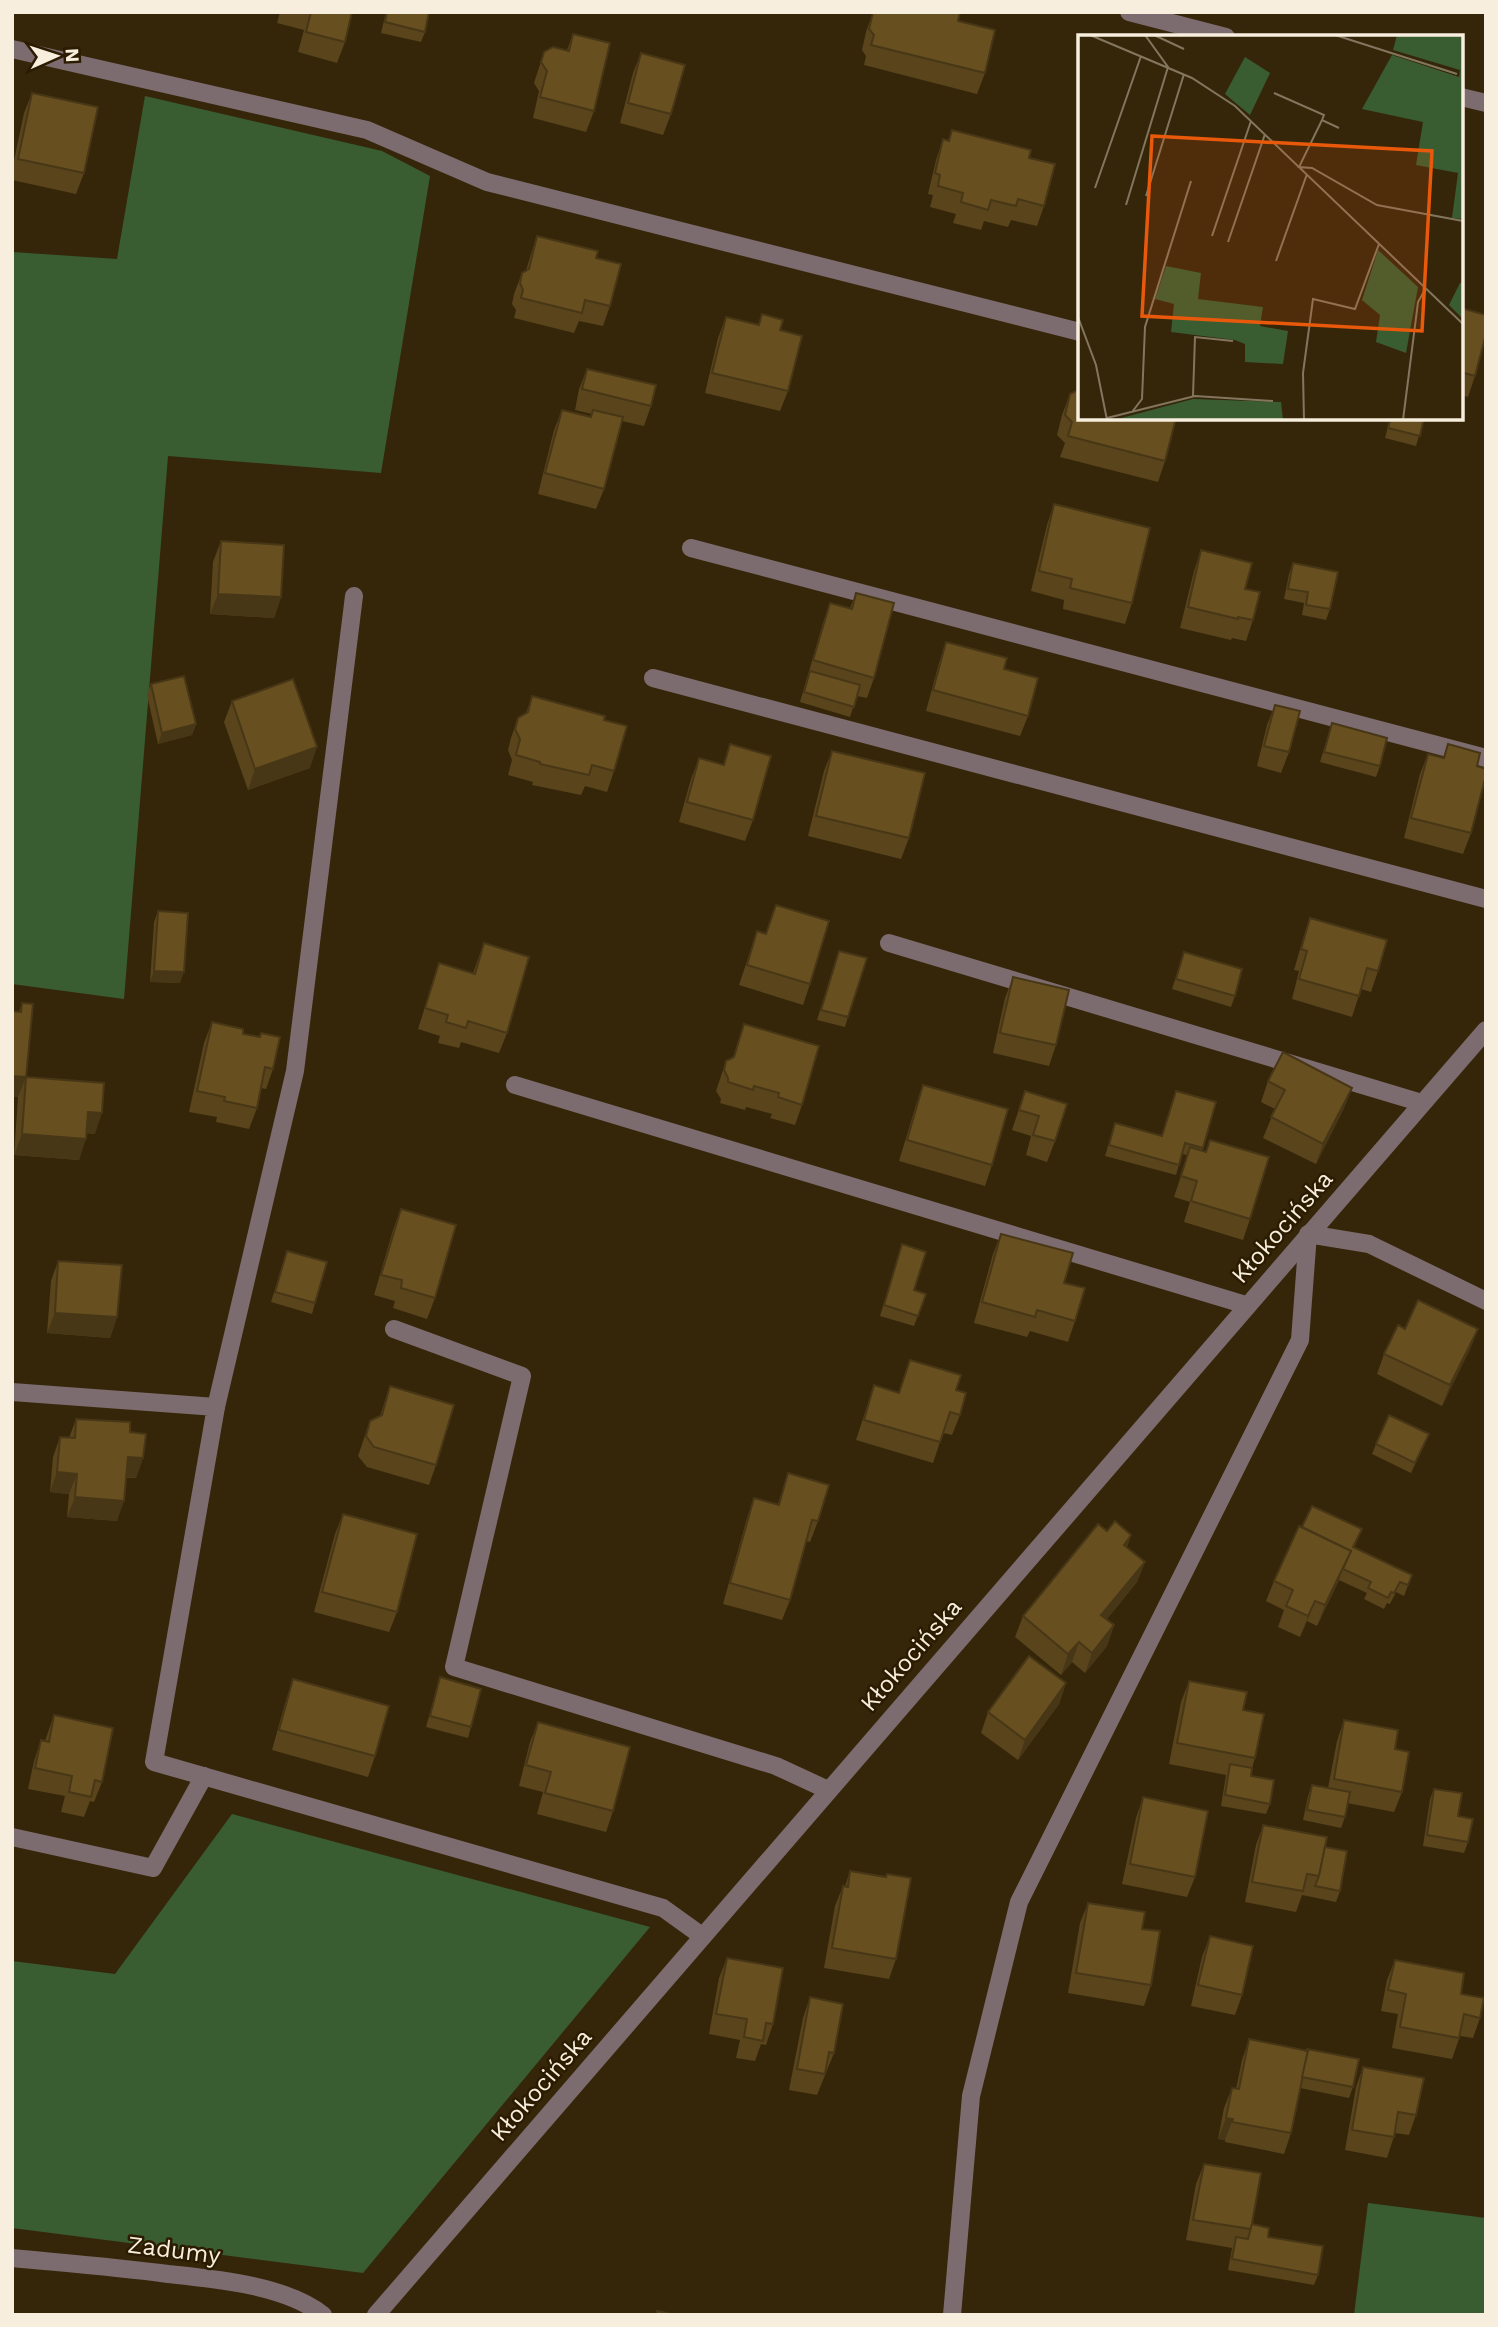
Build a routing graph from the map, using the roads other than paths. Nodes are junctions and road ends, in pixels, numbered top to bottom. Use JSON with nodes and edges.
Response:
{"nodes":[{"id":1,"x":1129,"y":12,"type":"edge"},
{"id":2,"x":1218,"y":35,"type":"edge"},
{"id":3,"x":12,"y":49,"type":"edge"},
{"id":4,"x":1463,"y":97,"type":"edge"},
{"id":5,"x":1486,"y":103,"type":"edge"},
{"id":6,"x":1078,"y":331,"type":"edge"},
{"id":7,"x":691,"y":548,"type":"dead end"},
{"id":8,"x":354,"y":596,"type":"dead end"},
{"id":9,"x":653,"y":678,"type":"dead end"},
{"id":10,"x":1486,"y":758,"type":"edge"},
{"id":11,"x":1486,"y":899,"type":"edge"},
{"id":12,"x":889,"y":943,"type":"dead end"},
{"id":13,"x":1486,"y":1030,"type":"edge"},
{"id":14,"x":514,"y":1085,"type":"dead end"},
{"id":15,"x":1422,"y":1103,"type":"junction"},
{"id":16,"x":1308,"y":1234,"type":"junction"},
{"id":17,"x":1486,"y":1301,"type":"edge"},
{"id":18,"x":1247,"y":1305,"type":"junction"},
{"id":19,"x":394,"y":1328,"type":"dead end"},
{"id":20,"x":12,"y":1392,"type":"edge"},
{"id":21,"x":216,"y":1407,"type":"junction"},
{"id":22,"x":204,"y":1776,"type":"junction"},
{"id":23,"x":828,"y":1790,"type":"junction"},
{"id":24,"x":12,"y":1837,"type":"edge"},
{"id":25,"x":702,"y":1936,"type":"junction"},
{"id":26,"x":12,"y":2259,"type":"edge"},
{"id":27,"x":323,"y":2315,"type":"edge"},
{"id":28,"x":376,"y":2315,"type":"edge"},
{"id":29,"x":952,"y":2315,"type":"edge"}],
"edges":[{"from":1,"to":2,"type":"street"},
{"from":3,"to":6,"type":"street"},
{"from":4,"to":5,"type":"street"},
{"from":7,"to":10,"type":"street"},
{"from":8,"to":21,"type":"street"},
{"from":9,"to":11,"type":"street"},
{"from":12,"to":15,"type":"street"},
{"from":13,"to":15,"type":"street","name":"Kłokocińska"},
{"from":14,"to":18,"type":"street"},
{"from":15,"to":16,"type":"street","name":"Kłokocińska"},
{"from":16,"to":17,"type":"street"},
{"from":16,"to":18,"type":"street","name":"Kłokocińska"},
{"from":16,"to":29,"type":"street"},
{"from":18,"to":23,"type":"street","name":"Kłokocińska"},
{"from":19,"to":23,"type":"street"},
{"from":20,"to":21,"type":"street"},
{"from":21,"to":22,"type":"street"},
{"from":22,"to":24,"type":"street"},
{"from":22,"to":25,"type":"street"},
{"from":23,"to":25,"type":"street","name":"Kłokocińska"},
{"from":25,"to":28,"type":"street","name":"Kłokocińska"},
{"from":26,"to":27,"type":"street","name":"Zadumy"}]}
